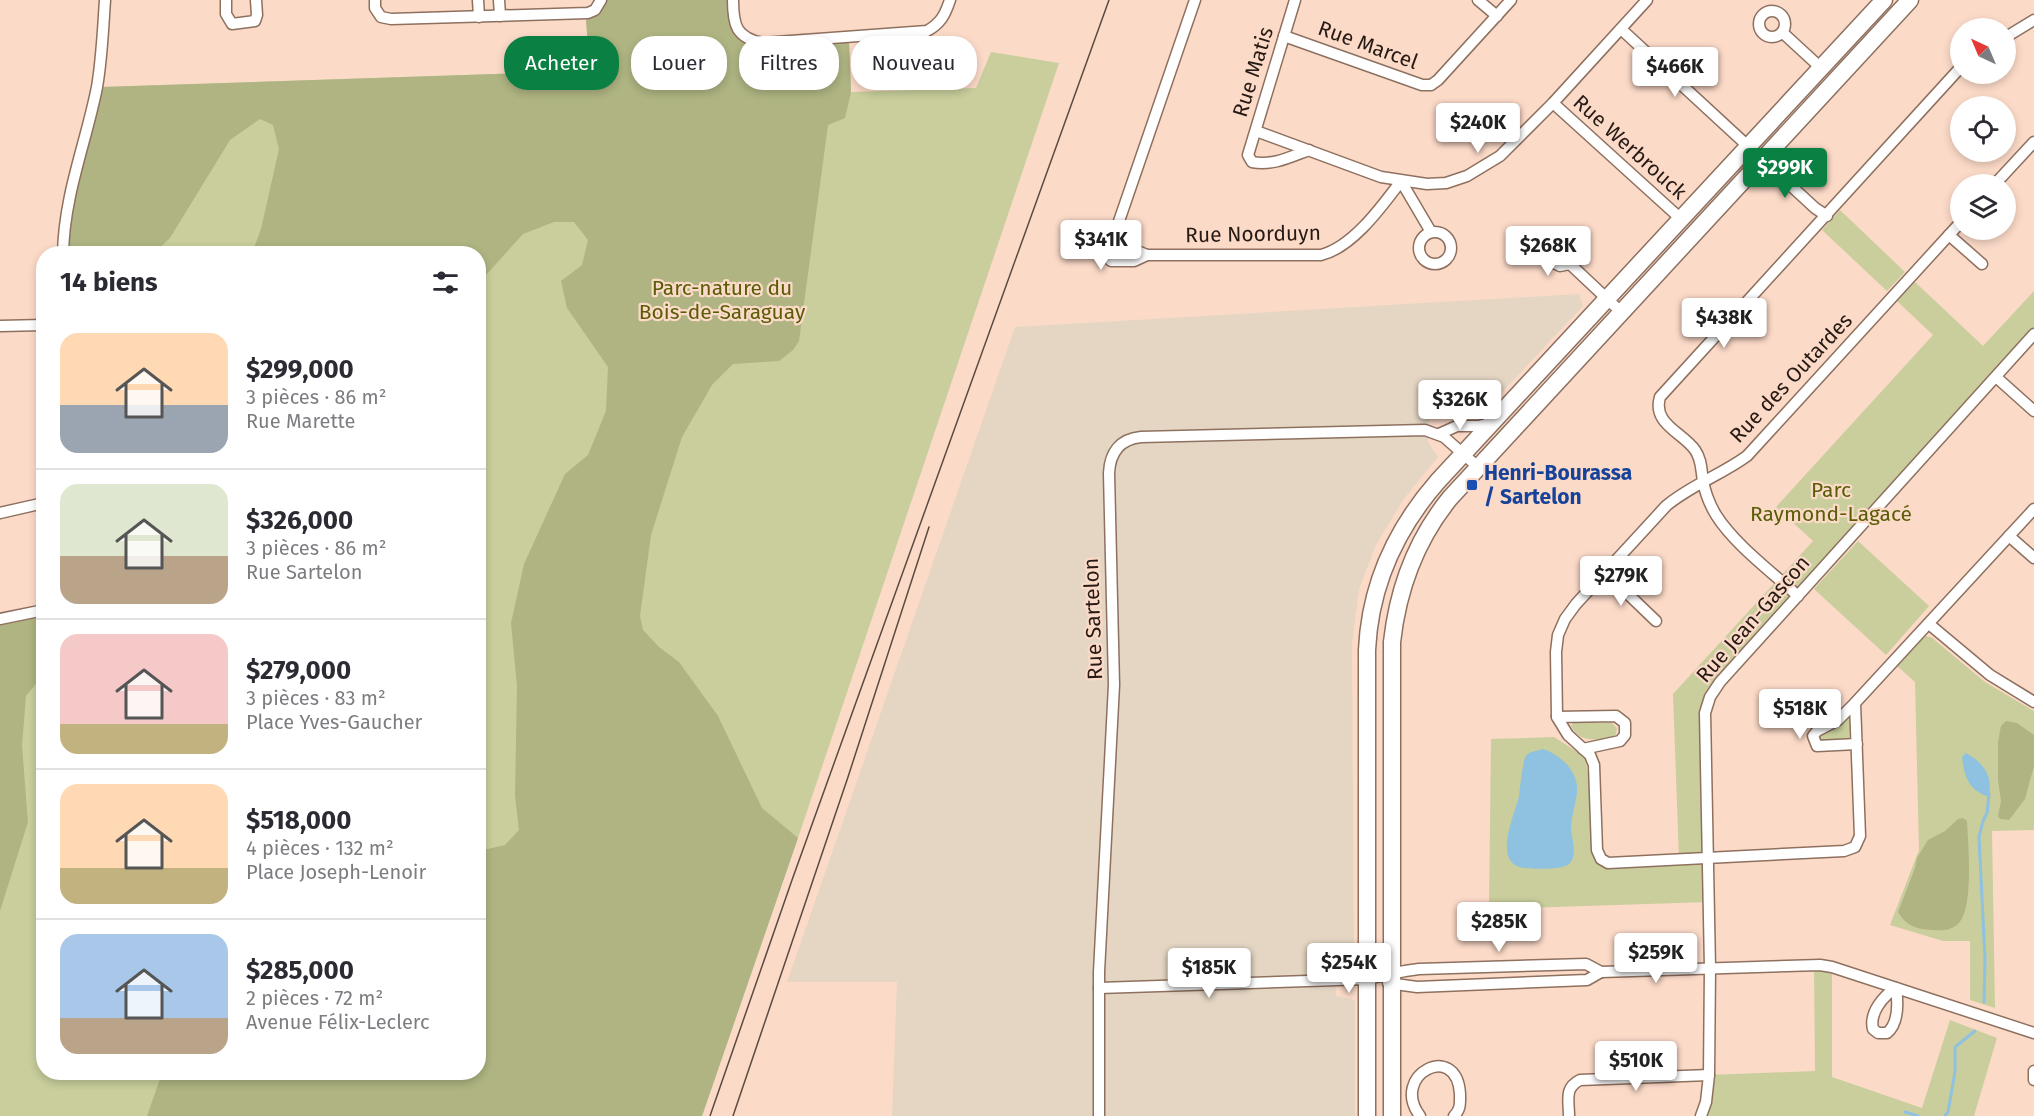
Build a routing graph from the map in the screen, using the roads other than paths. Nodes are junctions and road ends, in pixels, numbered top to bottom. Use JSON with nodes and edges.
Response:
{"nodes":[{"id":1,"x":105,"y":0,"type":"edge"},
{"id":2,"x":226,"y":0,"type":"edge"},
{"id":3,"x":256,"y":0,"type":"edge"},
{"id":4,"x":375,"y":0,"type":"edge"},
{"id":5,"x":478,"y":0,"type":"edge"},
{"id":6,"x":499,"y":0,"type":"edge"},
{"id":7,"x":601,"y":0,"type":"edge"},
{"id":8,"x":733,"y":0,"type":"edge"},
{"id":9,"x":950,"y":0,"type":"edge"},
{"id":10,"x":1195,"y":0,"type":"edge"},
{"id":11,"x":1295,"y":0,"type":"edge"},
{"id":12,"x":1478,"y":0,"type":"edge"},
{"id":13,"x":1511,"y":0,"type":"edge"},
{"id":14,"x":1647,"y":0,"type":"edge"},
{"id":15,"x":1884,"y":0,"type":"edge"},
{"id":16,"x":1910,"y":0,"type":"edge"},
{"id":17,"x":500,"y":16,"type":"junction"},
{"id":18,"x":1497,"y":16,"type":"junction"},
{"id":19,"x":479,"y":17,"type":"junction"},
{"id":20,"x":2034,"y":20,"type":"edge"},
{"id":21,"x":1621,"y":29,"type":"junction"},
{"id":22,"x":2016,"y":31,"type":"edge"},
{"id":23,"x":1783,"y":33,"type":"dead end"},
{"id":24,"x":1284,"y":36,"type":"junction"},
{"id":25,"x":1821,"y":68,"type":"junction"},
{"id":26,"x":1950,"y":79,"type":"edge"},
{"id":27,"x":1553,"y":103,"type":"junction"},
{"id":28,"x":1256,"y":131,"type":"junction"},
{"id":29,"x":1749,"y":146,"type":"junction"},
{"id":30,"x":2033,"y":146,"type":"edge"},
{"id":31,"x":1309,"y":150,"type":"junction"},
{"id":32,"x":1762,"y":159,"type":"junction"},
{"id":33,"x":2005,"y":174,"type":"edge"},
{"id":34,"x":1401,"y":181,"type":"junction"},
{"id":35,"x":1827,"y":216,"type":"junction"},
{"id":36,"x":1681,"y":219,"type":"junction"},
{"id":37,"x":1118,"y":227,"type":"junction"},
{"id":38,"x":1431,"y":232,"type":"dead end"},
{"id":39,"x":1949,"y":235,"type":"joint"},
{"id":40,"x":64,"y":246,"type":"edge"},
{"id":41,"x":1147,"y":255,"type":"junction"},
{"id":42,"x":1570,"y":264,"type":"dead end"},
{"id":43,"x":1982,"y":264,"type":"dead end"},
{"id":44,"x":1607,"y":299,"type":"junction"},
{"id":45,"x":1621,"y":312,"type":"junction"},
{"id":46,"x":36,"y":325,"type":"edge"},
{"id":47,"x":0,"y":326,"type":"edge"},
{"id":48,"x":2034,"y":334,"type":"edge"},
{"id":49,"x":1996,"y":377,"type":"junction"},
{"id":50,"x":2034,"y":411,"type":"edge"},
{"id":51,"x":1492,"y":423,"type":"junction"},
{"id":52,"x":1439,"y":434,"type":"junction"},
{"id":53,"x":1463,"y":454,"type":"junction"},
{"id":54,"x":1478,"y":467,"type":"junction"},
{"id":55,"x":1703,"y":482,"type":"junction"},
{"id":56,"x":36,"y":505,"type":"edge"},
{"id":57,"x":2034,"y":509,"type":"edge"},
{"id":58,"x":0,"y":513,"type":"edge"},
{"id":59,"x":2009,"y":536,"type":"junction"},
{"id":60,"x":2034,"y":558,"type":"edge"},
{"id":61,"x":1605,"y":572,"type":"junction"},
{"id":62,"x":1798,"y":596,"type":"junction"},
{"id":63,"x":36,"y":612,"type":"edge"},
{"id":64,"x":0,"y":619,"type":"edge"},
{"id":65,"x":1656,"y":621,"type":"dead end"},
{"id":66,"x":1929,"y":624,"type":"junction"},
{"id":67,"x":2034,"y":702,"type":"edge"},
{"id":68,"x":1855,"y":703,"type":"junction"},
{"id":69,"x":1557,"y":717,"type":"junction"},
{"id":70,"x":1857,"y":744,"type":"junction"},
{"id":71,"x":1583,"y":749,"type":"junction"},
{"id":72,"x":1707,"y":857,"type":"junction"},
{"id":73,"x":1710,"y":968,"type":"junction"},
{"id":74,"x":1601,"y":972,"type":"junction"},
{"id":75,"x":1367,"y":979,"type":"junction"},
{"id":76,"x":1392,"y":979,"type":"junction"},
{"id":77,"x":1099,"y":988,"type":"junction"},
{"id":78,"x":2034,"y":1034,"type":"edge"},
{"id":79,"x":2034,"y":1071,"type":"edge"},
{"id":80,"x":1709,"y":1075,"type":"junction"},
{"id":81,"x":2034,"y":1080,"type":"edge"},
{"id":82,"x":1393,"y":1096,"type":"junction"},
{"id":83,"x":1413,"y":1096,"type":"junction"},
{"id":84,"x":1098,"y":1116,"type":"edge"},
{"id":85,"x":1367,"y":1116,"type":"edge"},
{"id":86,"x":1392,"y":1116,"type":"edge"},
{"id":87,"x":1420,"y":1116,"type":"edge"},
{"id":88,"x":1454,"y":1116,"type":"edge"},
{"id":89,"x":1569,"y":1116,"type":"edge"},
{"id":90,"x":1701,"y":1116,"type":"edge"}],
"edges":[{"from":1,"to":40,"type":"street"},
{"from":2,"to":3,"type":"street"},
{"from":4,"to":19,"type":"street"},
{"from":5,"to":19,"type":"street"},
{"from":6,"to":17,"type":"street"},
{"from":7,"to":17,"type":"street"},
{"from":8,"to":9,"type":"street"},
{"from":10,"to":37,"type":"street","name":"Rue Noorduyn"},
{"from":11,"to":24,"type":"street","name":"Rue Matis"},
{"from":12,"to":18,"type":"street"},
{"from":13,"to":18,"type":"street","name":"Rue Marcel"},
{"from":14,"to":21,"type":"street"},
{"from":15,"to":25,"type":"main road"},
{"from":16,"to":32,"type":"main road"},
{"from":17,"to":19,"type":"street"},
{"from":18,"to":24,"type":"street","name":"Rue Marcel"},
{"from":20,"to":22,"type":"street"},
{"from":21,"to":27,"type":"street"},
{"from":21,"to":29,"type":"street"},
{"from":23,"to":25,"type":"street"},
{"from":24,"to":28,"type":"street","name":"Rue Matis"},
{"from":25,"to":29,"type":"main road"},
{"from":26,"to":35,"type":"street"},
{"from":27,"to":34,"type":"street"},
{"from":27,"to":36,"type":"street","name":"Rue Werbrouck"},
{"from":28,"to":31,"type":"street"},
{"from":28,"to":31,"type":"street","name":"Rue Matis"},
{"from":29,"to":32,"type":"street"},
{"from":29,"to":36,"type":"main road"},
{"from":30,"to":33,"type":"street"},
{"from":31,"to":34,"type":"street"},
{"from":32,"to":35,"type":"street"},
{"from":32,"to":45,"type":"main road"},
{"from":34,"to":38,"type":"street"},
{"from":34,"to":41,"type":"street","name":"Rue Noorduyn"},
{"from":35,"to":55,"type":"street"},
{"from":36,"to":44,"type":"main road"},
{"from":37,"to":41,"type":"street"},
{"from":37,"to":41,"type":"street","name":"Rue Noorduyn"},
{"from":39,"to":43,"type":"street"},
{"from":39,"to":55,"type":"street","name":"Rue des Outardes"},
{"from":42,"to":44,"type":"street"},
{"from":44,"to":45,"type":"street"},
{"from":44,"to":51,"type":"main road"},
{"from":45,"to":54,"type":"main road"},
{"from":46,"to":47,"type":"street"},
{"from":48,"to":49,"type":"street","name":"Rue Jean-Gascon"},
{"from":49,"to":50,"type":"street"},
{"from":49,"to":62,"type":"street","name":"Rue Jean-Gascon"},
{"from":51,"to":52,"type":"street","name":"Rue Sartelon"},
{"from":51,"to":53,"type":"main road"},
{"from":52,"to":53,"type":"street"},
{"from":52,"to":77,"type":"street","name":"Rue Sartelon"},
{"from":53,"to":54,"type":"street"},
{"from":53,"to":75,"type":"main road"},
{"from":54,"to":76,"type":"main road"},
{"from":55,"to":61,"type":"street","name":"Rue des Outardes"},
{"from":55,"to":62,"type":"street"},
{"from":56,"to":58,"type":"street"},
{"from":57,"to":59,"type":"street"},
{"from":59,"to":60,"type":"street"},
{"from":59,"to":66,"type":"street"},
{"from":61,"to":65,"type":"street"},
{"from":61,"to":69,"type":"street","name":"Rue des Outardes"},
{"from":62,"to":72,"type":"street","name":"Rue Jean-Gascon"},
{"from":63,"to":64,"type":"street"},
{"from":66,"to":67,"type":"street"},
{"from":66,"to":68,"type":"street"},
{"from":68,"to":70,"type":"street"},
{"from":68,"to":70,"type":"street"},
{"from":69,"to":71,"type":"street"},
{"from":69,"to":71,"type":"street"},
{"from":70,"to":72,"type":"street"},
{"from":71,"to":72,"type":"street"},
{"from":72,"to":73,"type":"street","name":"Rue Jean-Gascon"},
{"from":73,"to":74,"type":"street"},
{"from":73,"to":78,"type":"street"},
{"from":73,"to":80,"type":"street","name":"Rue Jean-Gascon"},
{"from":74,"to":76,"type":"street"},
{"from":74,"to":76,"type":"street"},
{"from":75,"to":76,"type":"street"},
{"from":75,"to":77,"type":"street"},
{"from":75,"to":85,"type":"main road"},
{"from":76,"to":82,"type":"main road"},
{"from":77,"to":84,"type":"street","name":"Rue Sartelon"},
{"from":79,"to":81,"type":"street"},
{"from":80,"to":89,"type":"street"},
{"from":80,"to":90,"type":"street","name":"Rue Jean-Gascon"},
{"from":82,"to":83,"type":"street"},
{"from":82,"to":86,"type":"main road"},
{"from":83,"to":87,"type":"street"},
{"from":83,"to":88,"type":"street"}]}
